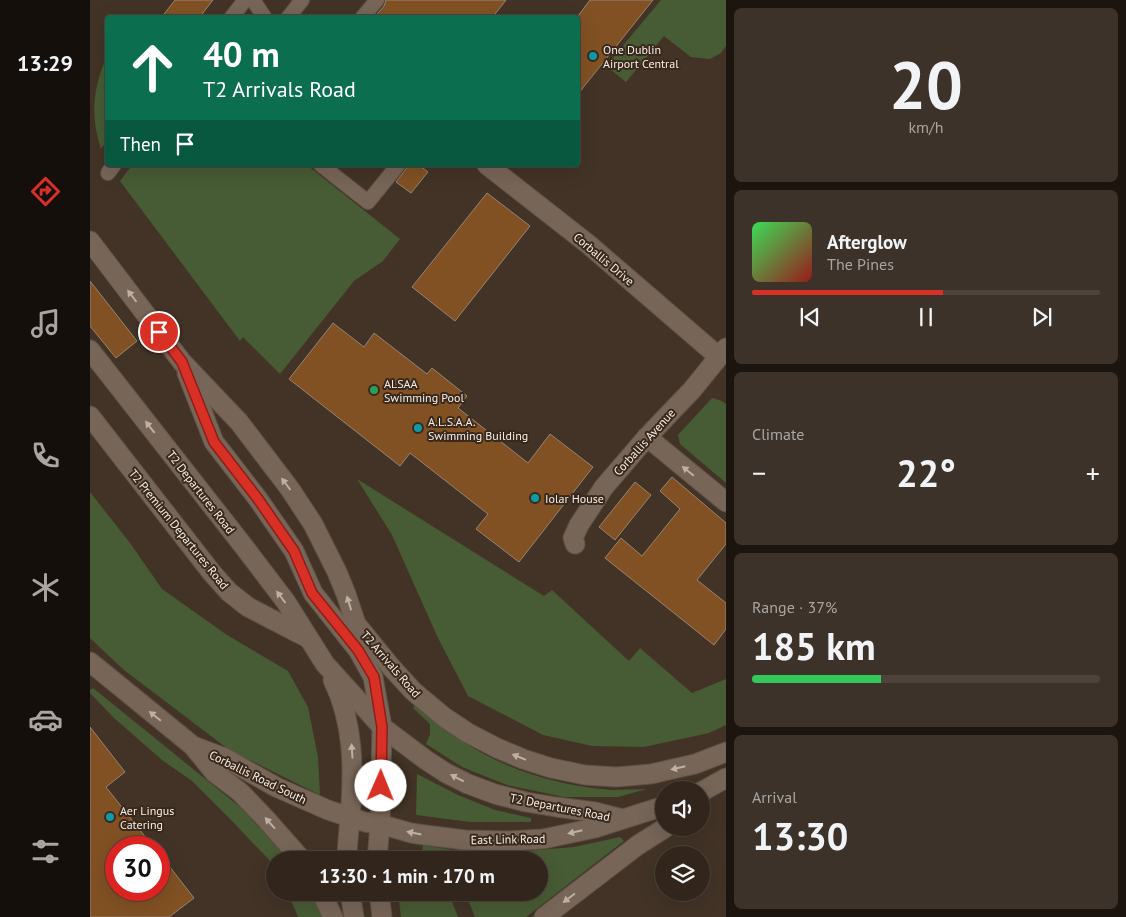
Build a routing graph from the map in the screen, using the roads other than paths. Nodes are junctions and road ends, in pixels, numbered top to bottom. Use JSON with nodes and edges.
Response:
{"nodes":[{"id":1,"x":245,"y":0,"type":"edge"},
{"id":2,"x":253,"y":0,"type":"edge"},
{"id":3,"x":302,"y":0,"type":"edge"},
{"id":4,"x":376,"y":0,"type":"edge"},
{"id":5,"x":233,"y":15,"type":"edge"},
{"id":6,"x":263,"y":15,"type":"edge"},
{"id":7,"x":290,"y":15,"type":"edge"},
{"id":8,"x":364,"y":15,"type":"edge"},
{"id":9,"x":324,"y":167,"type":"edge"},
{"id":10,"x":396,"y":167,"type":"edge"},
{"id":11,"x":490,"y":167,"type":"edge"},
{"id":12,"x":90,"y":241,"type":"edge"},
{"id":13,"x":90,"y":350,"type":"edge"},
{"id":14,"x":722,"y":352,"type":"edge"},
{"id":15,"x":182,"y":362,"type":"junction"},
{"id":16,"x":90,"y":416,"type":"edge"},
{"id":17,"x":647,"y":437,"type":"junction"},
{"id":18,"x":726,"y":502,"type":"edge"},
{"id":19,"x":574,"y":544,"type":"dead end"},
{"id":20,"x":308,"y":638,"type":"junction"},
{"id":21,"x":90,"y":662,"type":"edge"},
{"id":22,"x":326,"y":664,"type":"junction"},
{"id":23,"x":382,"y":727,"type":"junction"},
{"id":24,"x":193,"y":746,"type":"junction"},
{"id":25,"x":725,"y":752,"type":"edge"},
{"id":26,"x":726,"y":778,"type":"edge"},
{"id":27,"x":710,"y":787,"type":"edge"},
{"id":28,"x":655,"y":809,"type":"edge"},
{"id":29,"x":350,"y":817,"type":"junction"},
{"id":30,"x":622,"y":819,"type":"junction"},
{"id":31,"x":380,"y":824,"type":"junction"},
{"id":32,"x":655,"y":834,"type":"edge"},
{"id":33,"x":294,"y":851,"type":"edge"},
{"id":34,"x":348,"y":851,"type":"edge"},
{"id":35,"x":378,"y":851,"type":"edge"},
{"id":36,"x":325,"y":901,"type":"edge"},
{"id":37,"x":351,"y":901,"type":"edge"},
{"id":38,"x":380,"y":901,"type":"edge"},
{"id":39,"x":333,"y":917,"type":"edge"},
{"id":40,"x":354,"y":917,"type":"edge"},
{"id":41,"x":382,"y":917,"type":"edge"},
{"id":42,"x":544,"y":917,"type":"edge"}],
"edges":[{"from":1,"to":5,"type":"street"},
{"from":2,"to":6,"type":"street"},
{"from":3,"to":7,"type":"street"},
{"from":4,"to":8,"type":"street"},
{"from":9,"to":10,"type":"street"},
{"from":11,"to":14,"type":"street","name":"Corballis Drive"},
{"from":15,"to":12,"type":"street","name":"T2 Arrivals Road","one_way":true},
{"from":20,"to":13,"type":"street","name":"T2 Departures Road","one_way":true},
{"from":14,"to":17,"type":"street","name":"Corballis Avenue"},
{"from":15,"to":23,"type":"street","name":"T2 Arrivals Road"},
{"from":25,"to":15,"type":"street","name":"T2 Arrivals Road","one_way":true},
{"from":16,"to":20,"type":"street","name":"T2 Premium Departures Road"},
{"from":18,"to":17,"type":"street","one_way":true},
{"from":17,"to":19,"type":"street","name":"Corballis Avenue"},
{"from":20,"to":22,"type":"street","name":"T2 Premium Departures Road"},
{"from":24,"to":21,"type":"street","name":"Corballis Road South","one_way":true},
{"from":22,"to":23,"type":"street","name":"T2 Departures Road"},
{"from":29,"to":22,"type":"street","one_way":true},
{"from":30,"to":23,"type":"street","name":"T2 Departures Road","one_way":true},
{"from":23,"to":31,"type":"street"},
{"from":24,"to":29,"type":"street","name":"Corballis Road South"},
{"from":33,"to":24,"type":"street","name":"Corballis Road South","one_way":true},
{"from":26,"to":27,"type":"street"},
{"from":28,"to":30,"type":"street","name":"East Link Road"},
{"from":29,"to":31,"type":"street","name":"Corballis Road South"},
{"from":29,"to":34,"type":"street"},
{"from":30,"to":31,"type":"street","name":"East Link Road","one_way":true},
{"from":31,"to":35,"type":"street"},
{"from":32,"to":42,"type":"street","one_way":true},
{"from":36,"to":39,"type":"street"},
{"from":37,"to":40,"type":"street"},
{"from":38,"to":41,"type":"street"}]}
